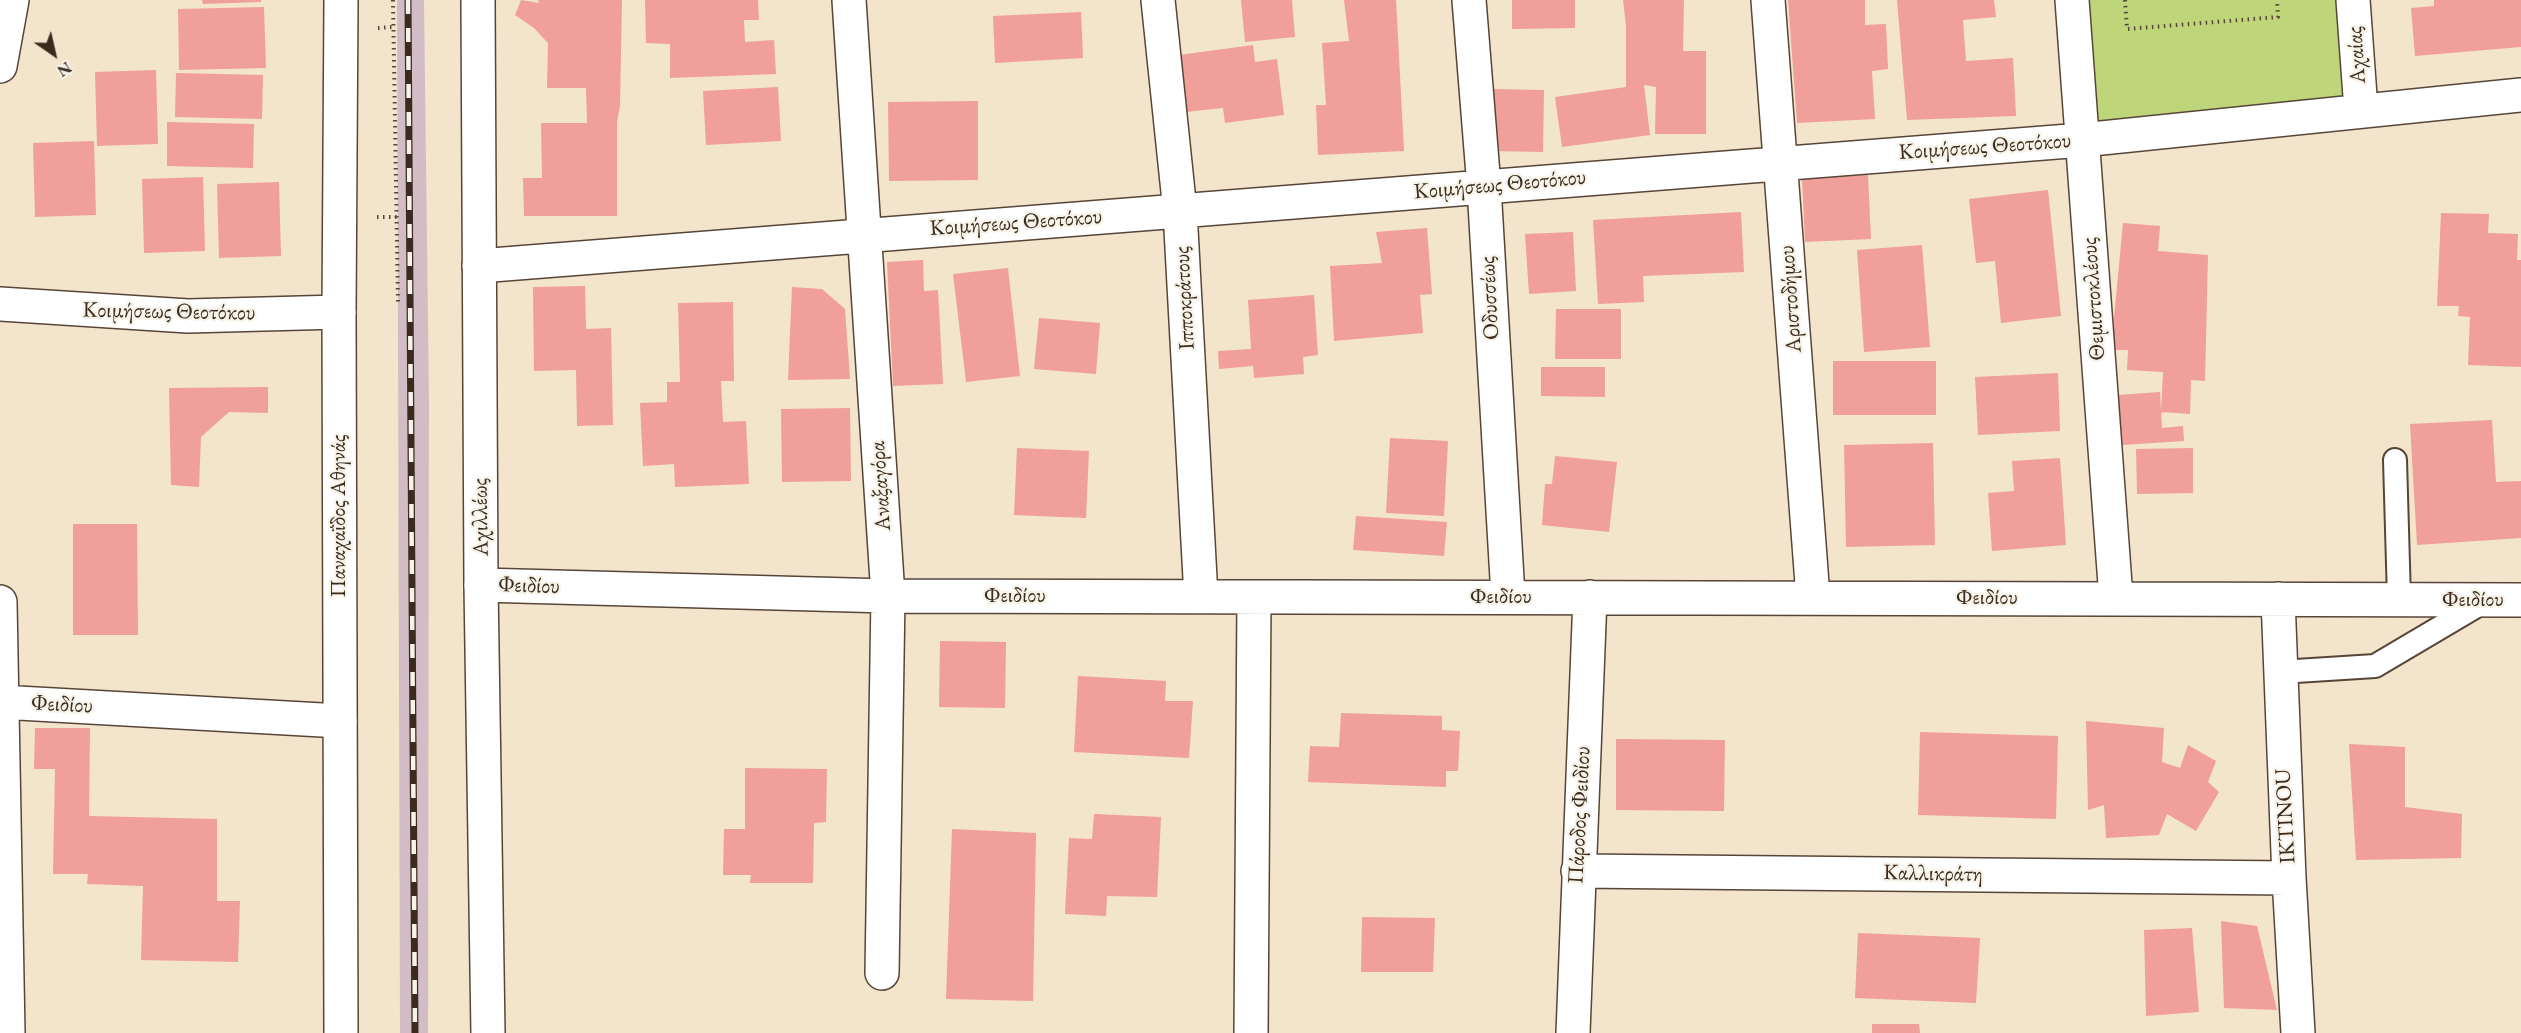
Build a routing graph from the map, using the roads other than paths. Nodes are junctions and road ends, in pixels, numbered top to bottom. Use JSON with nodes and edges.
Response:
{"nodes":[{"id":1,"x":12,"y":0,"type":"edge"},
{"id":2,"x":341,"y":0,"type":"edge"},
{"id":3,"x":478,"y":0,"type":"edge"},
{"id":4,"x":849,"y":0,"type":"edge"},
{"id":5,"x":1158,"y":0,"type":"edge"},
{"id":6,"x":1469,"y":0,"type":"edge"},
{"id":7,"x":1768,"y":0,"type":"edge"},
{"id":8,"x":2072,"y":0,"type":"edge"},
{"id":9,"x":2353,"y":0,"type":"edge"},
{"id":10,"x":0,"y":66,"type":"edge"},
{"id":11,"x":2521,"y":95,"type":"edge"},
{"id":12,"x":2361,"y":110,"type":"junction"},
{"id":13,"x":2082,"y":140,"type":"junction"},
{"id":14,"x":1780,"y":163,"type":"junction"},
{"id":15,"x":1484,"y":187,"type":"junction"},
{"id":16,"x":1180,"y":211,"type":"junction"},
{"id":17,"x":863,"y":235,"type":"junction"},
{"id":18,"x":478,"y":266,"type":"junction"},
{"id":19,"x":0,"y":304,"type":"edge"},
{"id":20,"x":339,"y":312,"type":"junction"},
{"id":21,"x":2395,"y":460,"type":"dead end"},
{"id":22,"x":481,"y":585,"type":"junction"},
{"id":23,"x":888,"y":596,"type":"junction"},
{"id":24,"x":1508,"y":596,"type":"junction"},
{"id":25,"x":1202,"y":597,"type":"junction"},
{"id":26,"x":1254,"y":597,"type":"junction"},
{"id":27,"x":1590,"y":597,"type":"junction"},
{"id":28,"x":1813,"y":597,"type":"junction"},
{"id":29,"x":2116,"y":598,"type":"junction"},
{"id":30,"x":2278,"y":599,"type":"junction"},
{"id":31,"x":2399,"y":600,"type":"junction"},
{"id":32,"x":2486,"y":600,"type":"junction"},
{"id":33,"x":2521,"y":600,"type":"edge"},
{"id":34,"x":0,"y":602,"type":"edge"},
{"id":35,"x":2280,"y":672,"type":"junction"},
{"id":36,"x":1,"y":702,"type":"edge"},
{"id":37,"x":340,"y":721,"type":"junction"},
{"id":38,"x":1578,"y":871,"type":"junction"},
{"id":39,"x":2289,"y":878,"type":"junction"},
{"id":40,"x":882,"y":973,"type":"dead end"},
{"id":41,"x":8,"y":1033,"type":"edge"},
{"id":42,"x":341,"y":1033,"type":"edge"},
{"id":43,"x":488,"y":1033,"type":"edge"},
{"id":44,"x":1251,"y":1033,"type":"edge"},
{"id":45,"x":1573,"y":1033,"type":"edge"},
{"id":46,"x":2298,"y":1033,"type":"edge"}],
"edges":[{"from":1,"to":10,"type":"street"},
{"from":2,"to":20,"type":"street","name":"Παναχαΐδος Αθηνάς"},
{"from":3,"to":18,"type":"street","name":"Αχιλλέως"},
{"from":4,"to":17,"type":"street","name":"Αναξαγόρα"},
{"from":5,"to":16,"type":"street","name":"Ιπποκράτους"},
{"from":6,"to":15,"type":"street","name":"Οδυσσέως"},
{"from":7,"to":14,"type":"street","name":"Αριστοδήμου"},
{"from":8,"to":13,"type":"street","name":"Θεμιστοκλέους"},
{"from":9,"to":12,"type":"street","name":"Αχαίας"},
{"from":11,"to":12,"type":"street","name":"Κοιμήσεως Θεοτόκου"},
{"from":12,"to":13,"type":"street","name":"Κοιμήσεως Θεοτόκου"},
{"from":13,"to":14,"type":"street","name":"Κοιμήσεως Θεοτόκου"},
{"from":13,"to":29,"type":"street","name":"Θεμιστοκλέους"},
{"from":14,"to":15,"type":"street","name":"Κοιμήσεως Θεοτόκου"},
{"from":14,"to":28,"type":"street","name":"Αριστοδήμου"},
{"from":15,"to":16,"type":"street","name":"Κοιμήσεως Θεοτόκου"},
{"from":15,"to":24,"type":"street","name":"Οδυσσέως"},
{"from":16,"to":17,"type":"street","name":"Κοιμήσεως Θεοτόκου"},
{"from":16,"to":25,"type":"street","name":"Ιπποκράτους"},
{"from":17,"to":18,"type":"street","name":"Κοιμήσεως Θεοτόκου"},
{"from":17,"to":23,"type":"street","name":"Αναξαγόρα"},
{"from":18,"to":22,"type":"street","name":"Αχιλλέως"},
{"from":19,"to":20,"type":"street","name":"Κοιμήσεως Θεοτόκου"},
{"from":20,"to":37,"type":"street","name":"Παναχαΐδος Αθηνάς"},
{"from":21,"to":31,"type":"lane"},
{"from":22,"to":23,"type":"street","name":"Φειδίου"},
{"from":22,"to":43,"type":"street","name":"Αχιλλέως"},
{"from":23,"to":25,"type":"street","name":"Φειδίου"},
{"from":23,"to":40,"type":"street","name":"Αναξαγόρα"},
{"from":24,"to":26,"type":"street","name":"Φειδίου"},
{"from":24,"to":27,"type":"street","name":"Φειδίου"},
{"from":25,"to":26,"type":"street","name":"Φειδίου"},
{"from":26,"to":44,"type":"street"},
{"from":27,"to":28,"type":"street","name":"Φειδίου"},
{"from":27,"to":38,"type":"street","name":"Πάροδος Φειδίου"},
{"from":28,"to":29,"type":"street","name":"Φειδίου"},
{"from":29,"to":30,"type":"street","name":"Φειδίου"},
{"from":30,"to":31,"type":"street","name":"Φειδίου"},
{"from":30,"to":35,"type":"street","name":"IKTINOU"},
{"from":31,"to":32,"type":"street","name":"Φειδίου"},
{"from":32,"to":33,"type":"street","name":"Φειδίου"},
{"from":32,"to":35,"type":"lane"},
{"from":34,"to":36,"type":"street"},
{"from":35,"to":39,"type":"street","name":"IKTINOU"},
{"from":36,"to":37,"type":"street","name":"Φειδίου"},
{"from":36,"to":41,"type":"street"},
{"from":37,"to":42,"type":"street","name":"Παναχαΐδος Αθηνάς"},
{"from":38,"to":39,"type":"street","name":"Καλλικράτη"},
{"from":38,"to":45,"type":"street","name":"Πάροδος Φειδίου"},
{"from":39,"to":46,"type":"street","name":"IKTINOU"}]}
